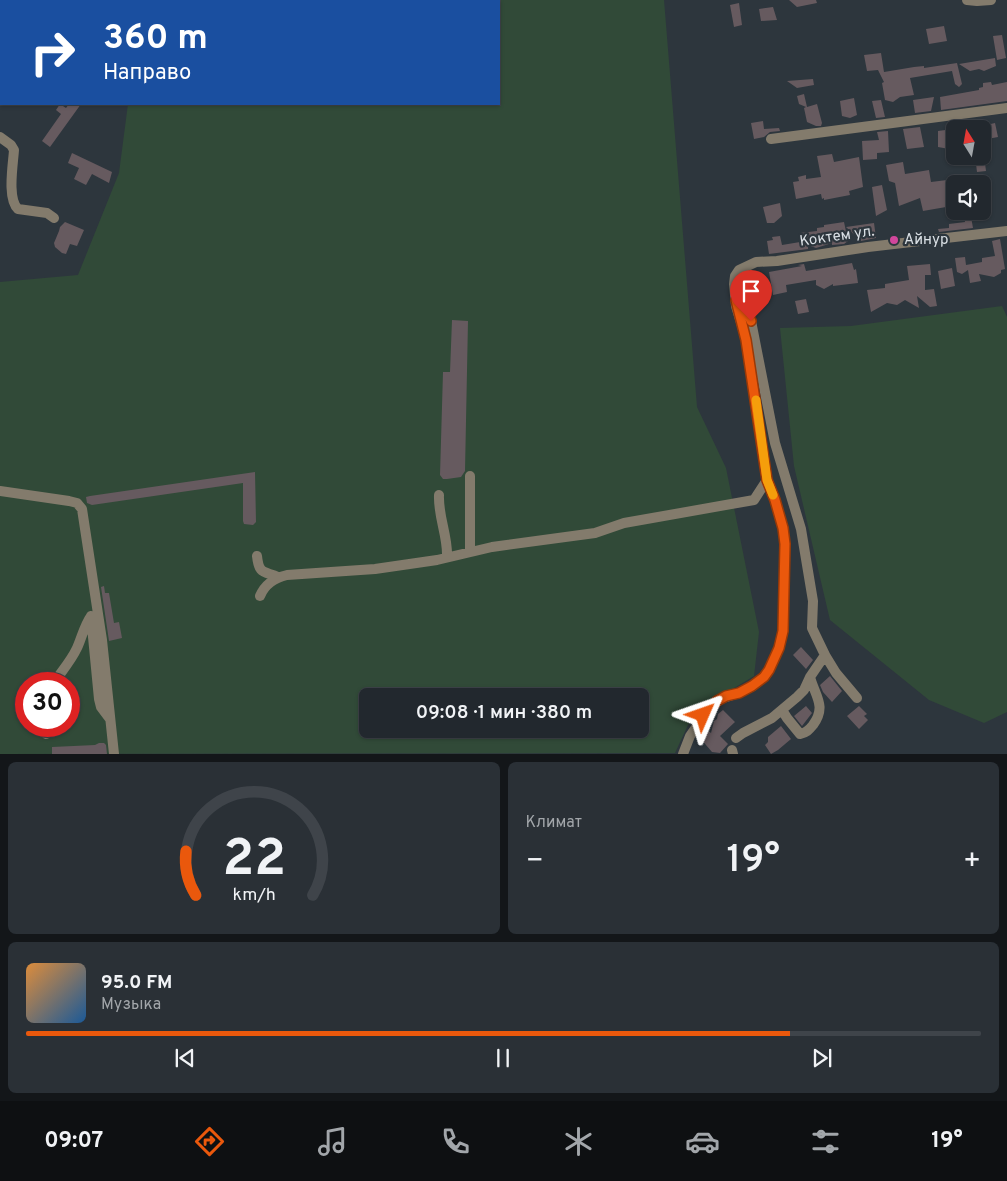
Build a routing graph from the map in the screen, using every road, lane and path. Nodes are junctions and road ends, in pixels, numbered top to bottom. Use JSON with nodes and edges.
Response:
{"nodes":[{"id":1,"x":967,"y":0,"type":"edge"},
{"id":2,"x":991,"y":0,"type":"edge"},
{"id":3,"x":1007,"y":108,"type":"edge"},
{"id":4,"x":0,"y":137,"type":"edge"},
{"id":5,"x":771,"y":139,"type":"dead end"},
{"id":6,"x":54,"y":218,"type":"dead end"},
{"id":7,"x":1007,"y":231,"type":"edge"},
{"id":8,"x":736,"y":300,"type":"junction"},
{"id":9,"x":470,"y":476,"type":"dead end"},
{"id":10,"x":767,"y":480,"type":"junction"},
{"id":11,"x":0,"y":491,"type":"edge"},
{"id":12,"x":439,"y":496,"type":"dead end"},
{"id":13,"x":470,"y":552,"type":"junction"},
{"id":14,"x":257,"y":556,"type":"dead end"},
{"id":15,"x":447,"y":557,"type":"junction"},
{"id":16,"x":278,"y":577,"type":"junction"},
{"id":17,"x":260,"y":596,"type":"dead end"},
{"id":18,"x":94,"y":614,"type":"junction"},
{"id":19,"x":825,"y":655,"type":"junction"},
{"id":20,"x":62,"y":672,"type":"edge"},
{"id":21,"x":810,"y":677,"type":"junction"},
{"id":22,"x":858,"y":698,"type":"dead end"},
{"id":23,"x":782,"y":710,"type":"junction"},
{"id":24,"x":736,"y":738,"type":"dead end"},
{"id":25,"x":114,"y":754,"type":"edge"},
{"id":26,"x":683,"y":754,"type":"edge"}],
"edges":[{"from":1,"to":2,"type":"street"},
{"from":3,"to":5,"type":"street"},
{"from":4,"to":6,"type":"street"},
{"from":7,"to":8,"type":"street","name":"Коктем ул."},
{"from":8,"to":10,"type":"street"},
{"from":8,"to":19,"type":"street"},
{"from":9,"to":13,"type":"street"},
{"from":10,"to":13,"type":"street"},
{"from":10,"to":26,"type":"street"},
{"from":11,"to":18,"type":"street"},
{"from":12,"to":15,"type":"street"},
{"from":13,"to":15,"type":"street"},
{"from":14,"to":16,"type":"street"},
{"from":15,"to":16,"type":"street"},
{"from":16,"to":17,"type":"street"},
{"from":18,"to":20,"type":"street"},
{"from":18,"to":25,"type":"street"},
{"from":19,"to":21,"type":"street"},
{"from":19,"to":22,"type":"street"},
{"from":21,"to":23,"type":"street"},
{"from":21,"to":23,"type":"street"},
{"from":23,"to":24,"type":"street"}]}
